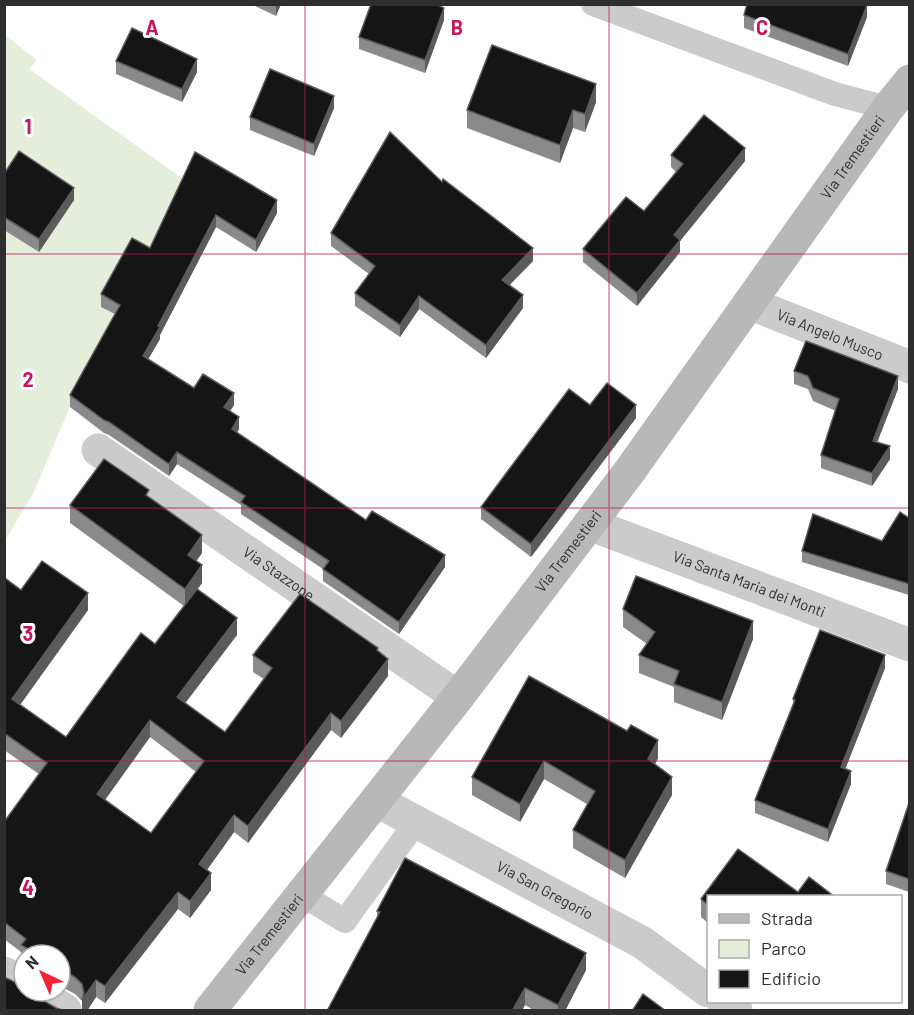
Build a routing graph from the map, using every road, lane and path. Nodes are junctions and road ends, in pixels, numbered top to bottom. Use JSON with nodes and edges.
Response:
{"nodes":[{"id":1,"x":593,"y":4,"type":"edge"},
{"id":2,"x":909,"y":81,"type":"edge"},
{"id":3,"x":888,"y":108,"type":"junction"},
{"id":4,"x":749,"y":303,"type":"junction"},
{"id":5,"x":909,"y":367,"type":"edge"},
{"id":6,"x":98,"y":450,"type":"dead end"},
{"id":7,"x":589,"y":524,"type":"junction"},
{"id":8,"x":909,"y":645,"type":"edge"},
{"id":9,"x":458,"y":697,"type":"junction"},
{"id":10,"x":376,"y":801,"type":"junction"},
{"id":11,"x":416,"y":822,"type":"junction"},
{"id":12,"x":302,"y":896,"type":"junction"},
{"id":13,"x":707,"y":990,"type":"edge"},
{"id":14,"x":210,"y":1011,"type":"edge"}],
"edges":[{"from":1,"to":3,"type":"lane"},
{"from":2,"to":3,"type":"main road","name":"Via Tremestieri"},
{"from":3,"to":4,"type":"main road","name":"Via Tremestieri"},
{"from":4,"to":5,"type":"street","name":"Via Angelo Musco"},
{"from":4,"to":7,"type":"main road","name":"Via Tremestieri"},
{"from":6,"to":9,"type":"street","name":"Via Stazzone"},
{"from":7,"to":8,"type":"street","name":"Via Santa Maria dei Monti"},
{"from":7,"to":9,"type":"main road","name":"Via Tremestieri"},
{"from":9,"to":10,"type":"main road","name":"Via Tremestieri"},
{"from":10,"to":11,"type":"street","name":"Via San Gregorio"},
{"from":10,"to":12,"type":"main road","name":"Via Tremestieri"},
{"from":11,"to":12,"type":"lane"},
{"from":11,"to":13,"type":"street","name":"Via San Gregorio"},
{"from":12,"to":14,"type":"main road","name":"Via Tremestieri"}]}
